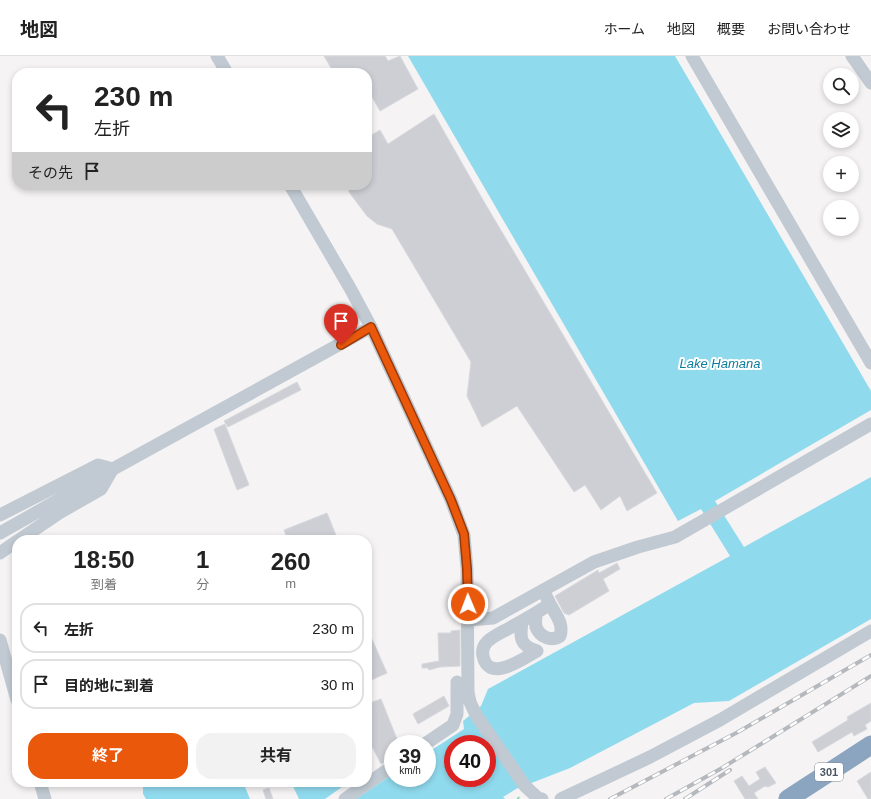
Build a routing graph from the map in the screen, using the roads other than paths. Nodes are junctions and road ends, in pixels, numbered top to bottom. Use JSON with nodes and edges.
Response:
{"nodes":[{"id":1,"x":217,"y":56,"type":"edge"},
{"id":2,"x":692,"y":56,"type":"edge"},
{"id":3,"x":852,"y":56,"type":"edge"},
{"id":4,"x":224,"y":68,"type":"edge"},
{"id":5,"x":871,"y":83,"type":"edge"},
{"id":6,"x":293,"y":190,"type":"edge"},
{"id":7,"x":371,"y":327,"type":"junction"},
{"id":8,"x":871,"y":363,"type":"edge"},
{"id":9,"x":871,"y":424,"type":"edge"},
{"id":10,"x":113,"y":469,"type":"junction"},
{"id":11,"x":0,"y":515,"type":"edge"},
{"id":12,"x":0,"y":533,"type":"edge"},
{"id":13,"x":27,"y":535,"type":"edge"},
{"id":14,"x":12,"y":545,"type":"edge"},
{"id":15,"x":0,"y":553,"type":"edge"},
{"id":16,"x":543,"y":590,"type":"junction"},
{"id":17,"x":550,"y":604,"type":"junction"},
{"id":18,"x":536,"y":613,"type":"junction"},
{"id":19,"x":468,"y":620,"type":"junction"},
{"id":20,"x":522,"y":621,"type":"junction"},
{"id":21,"x":871,"y":631,"type":"edge"},
{"id":22,"x":555,"y":639,"type":"junction"},
{"id":23,"x":0,"y":640,"type":"edge"},
{"id":24,"x":537,"y":651,"type":"junction"},
{"id":25,"x":12,"y":682,"type":"edge"},
{"id":26,"x":457,"y":682,"type":"dead end"},
{"id":27,"x":436,"y":737,"type":"edge"},
{"id":28,"x":871,"y":745,"type":"edge"},
{"id":29,"x":384,"y":772,"type":"edge"},
{"id":30,"x":372,"y":780,"type":"edge"},
{"id":31,"x":41,"y":787,"type":"edge"},
{"id":32,"x":362,"y":787,"type":"edge"},
{"id":33,"x":45,"y":799,"type":"edge"},
{"id":34,"x":345,"y":799,"type":"edge"},
{"id":35,"x":539,"y":799,"type":"edge"},
{"id":36,"x":561,"y":799,"type":"edge"},
{"id":37,"x":788,"y":799,"type":"edge"}],
"edges":[{"from":1,"to":4,"type":"street"},
{"from":2,"to":8,"type":"street"},
{"from":3,"to":5,"type":"street"},
{"from":6,"to":7,"type":"street"},
{"from":7,"to":10,"type":"street"},
{"from":7,"to":19,"type":"street"},
{"from":9,"to":16,"type":"street"},
{"from":10,"to":11,"type":"street"},
{"from":10,"to":12,"type":"street"},
{"from":10,"to":13,"type":"street"},
{"from":14,"to":15,"type":"street"},
{"from":16,"to":17,"type":"street"},
{"from":16,"to":19,"type":"street"},
{"from":17,"to":18,"type":"street"},
{"from":17,"to":22,"type":"street"},
{"from":18,"to":20,"type":"street"},
{"from":18,"to":22,"type":"street"},
{"from":19,"to":35,"type":"street"},
{"from":20,"to":24,"type":"street"},
{"from":20,"to":24,"type":"street"},
{"from":21,"to":36,"type":"street"},
{"from":22,"to":24,"type":"street"},
{"from":23,"to":25,"type":"street"},
{"from":26,"to":27,"type":"street"},
{"from":28,"to":37,"type":"highway","number":"301"},
{"from":29,"to":30,"type":"street"},
{"from":31,"to":33,"type":"street"},
{"from":32,"to":34,"type":"street"}]}
